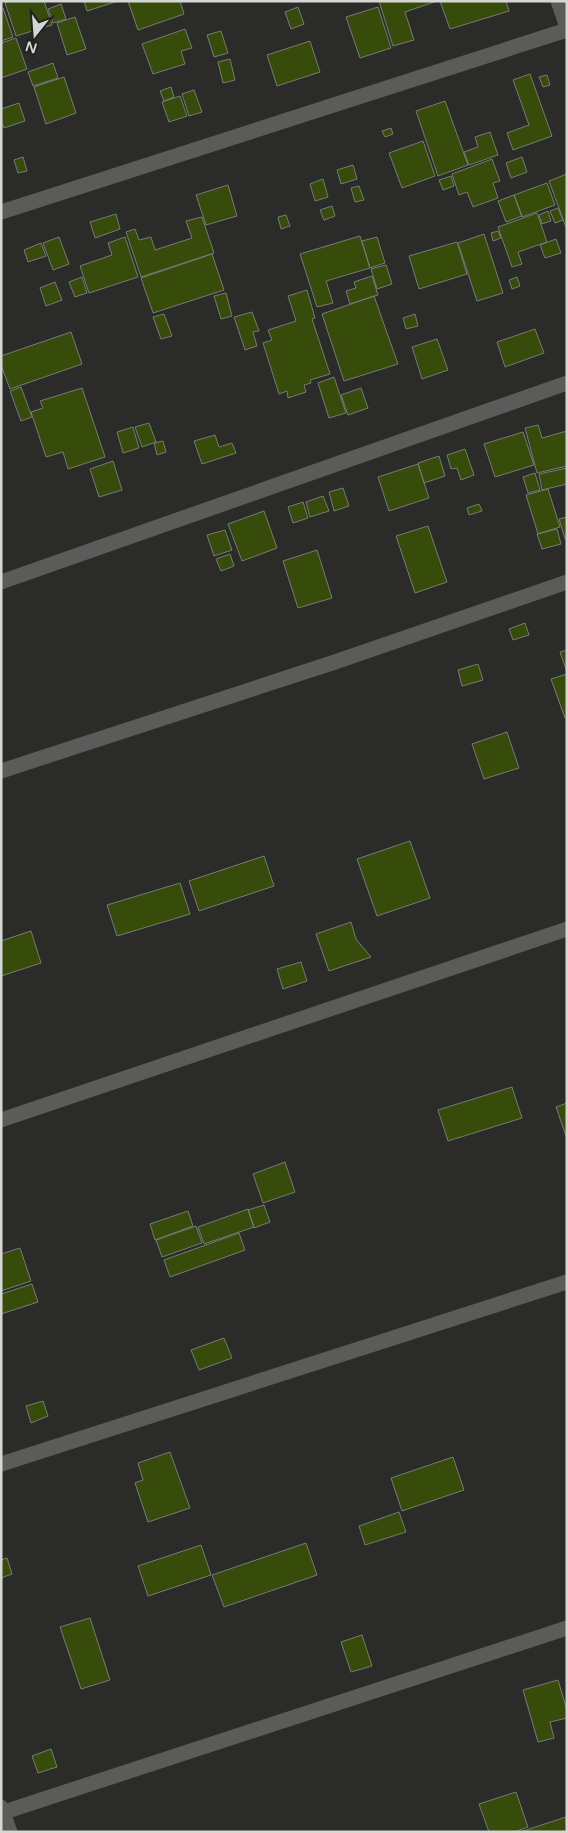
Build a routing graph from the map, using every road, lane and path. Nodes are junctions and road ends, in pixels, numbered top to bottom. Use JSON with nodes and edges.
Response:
{"nodes":[{"id":1,"x":558,"y":1,"type":"edge"},
{"id":2,"x":567,"y":29,"type":"edge"},
{"id":3,"x":1,"y":212,"type":"edge"},
{"id":4,"x":567,"y":383,"type":"edge"},
{"id":5,"x":1,"y":582,"type":"edge"},
{"id":6,"x":567,"y":582,"type":"edge"},
{"id":7,"x":1,"y":771,"type":"edge"},
{"id":8,"x":567,"y":929,"type":"edge"},
{"id":9,"x":1,"y":1120,"type":"edge"},
{"id":10,"x":567,"y":1282,"type":"edge"},
{"id":11,"x":1,"y":1464,"type":"edge"},
{"id":12,"x":567,"y":1628,"type":"edge"},
{"id":13,"x":2,"y":1811,"type":"edge"},
{"id":14,"x":10,"y":1832,"type":"edge"}],
"edges":[{"from":1,"to":2,"type":"street"},
{"from":2,"to":3,"type":"street"},
{"from":4,"to":5,"type":"street"},
{"from":6,"to":7,"type":"street"},
{"from":8,"to":9,"type":"street"},
{"from":10,"to":11,"type":"street"},
{"from":12,"to":13,"type":"street"},
{"from":13,"to":14,"type":"street"}]}
